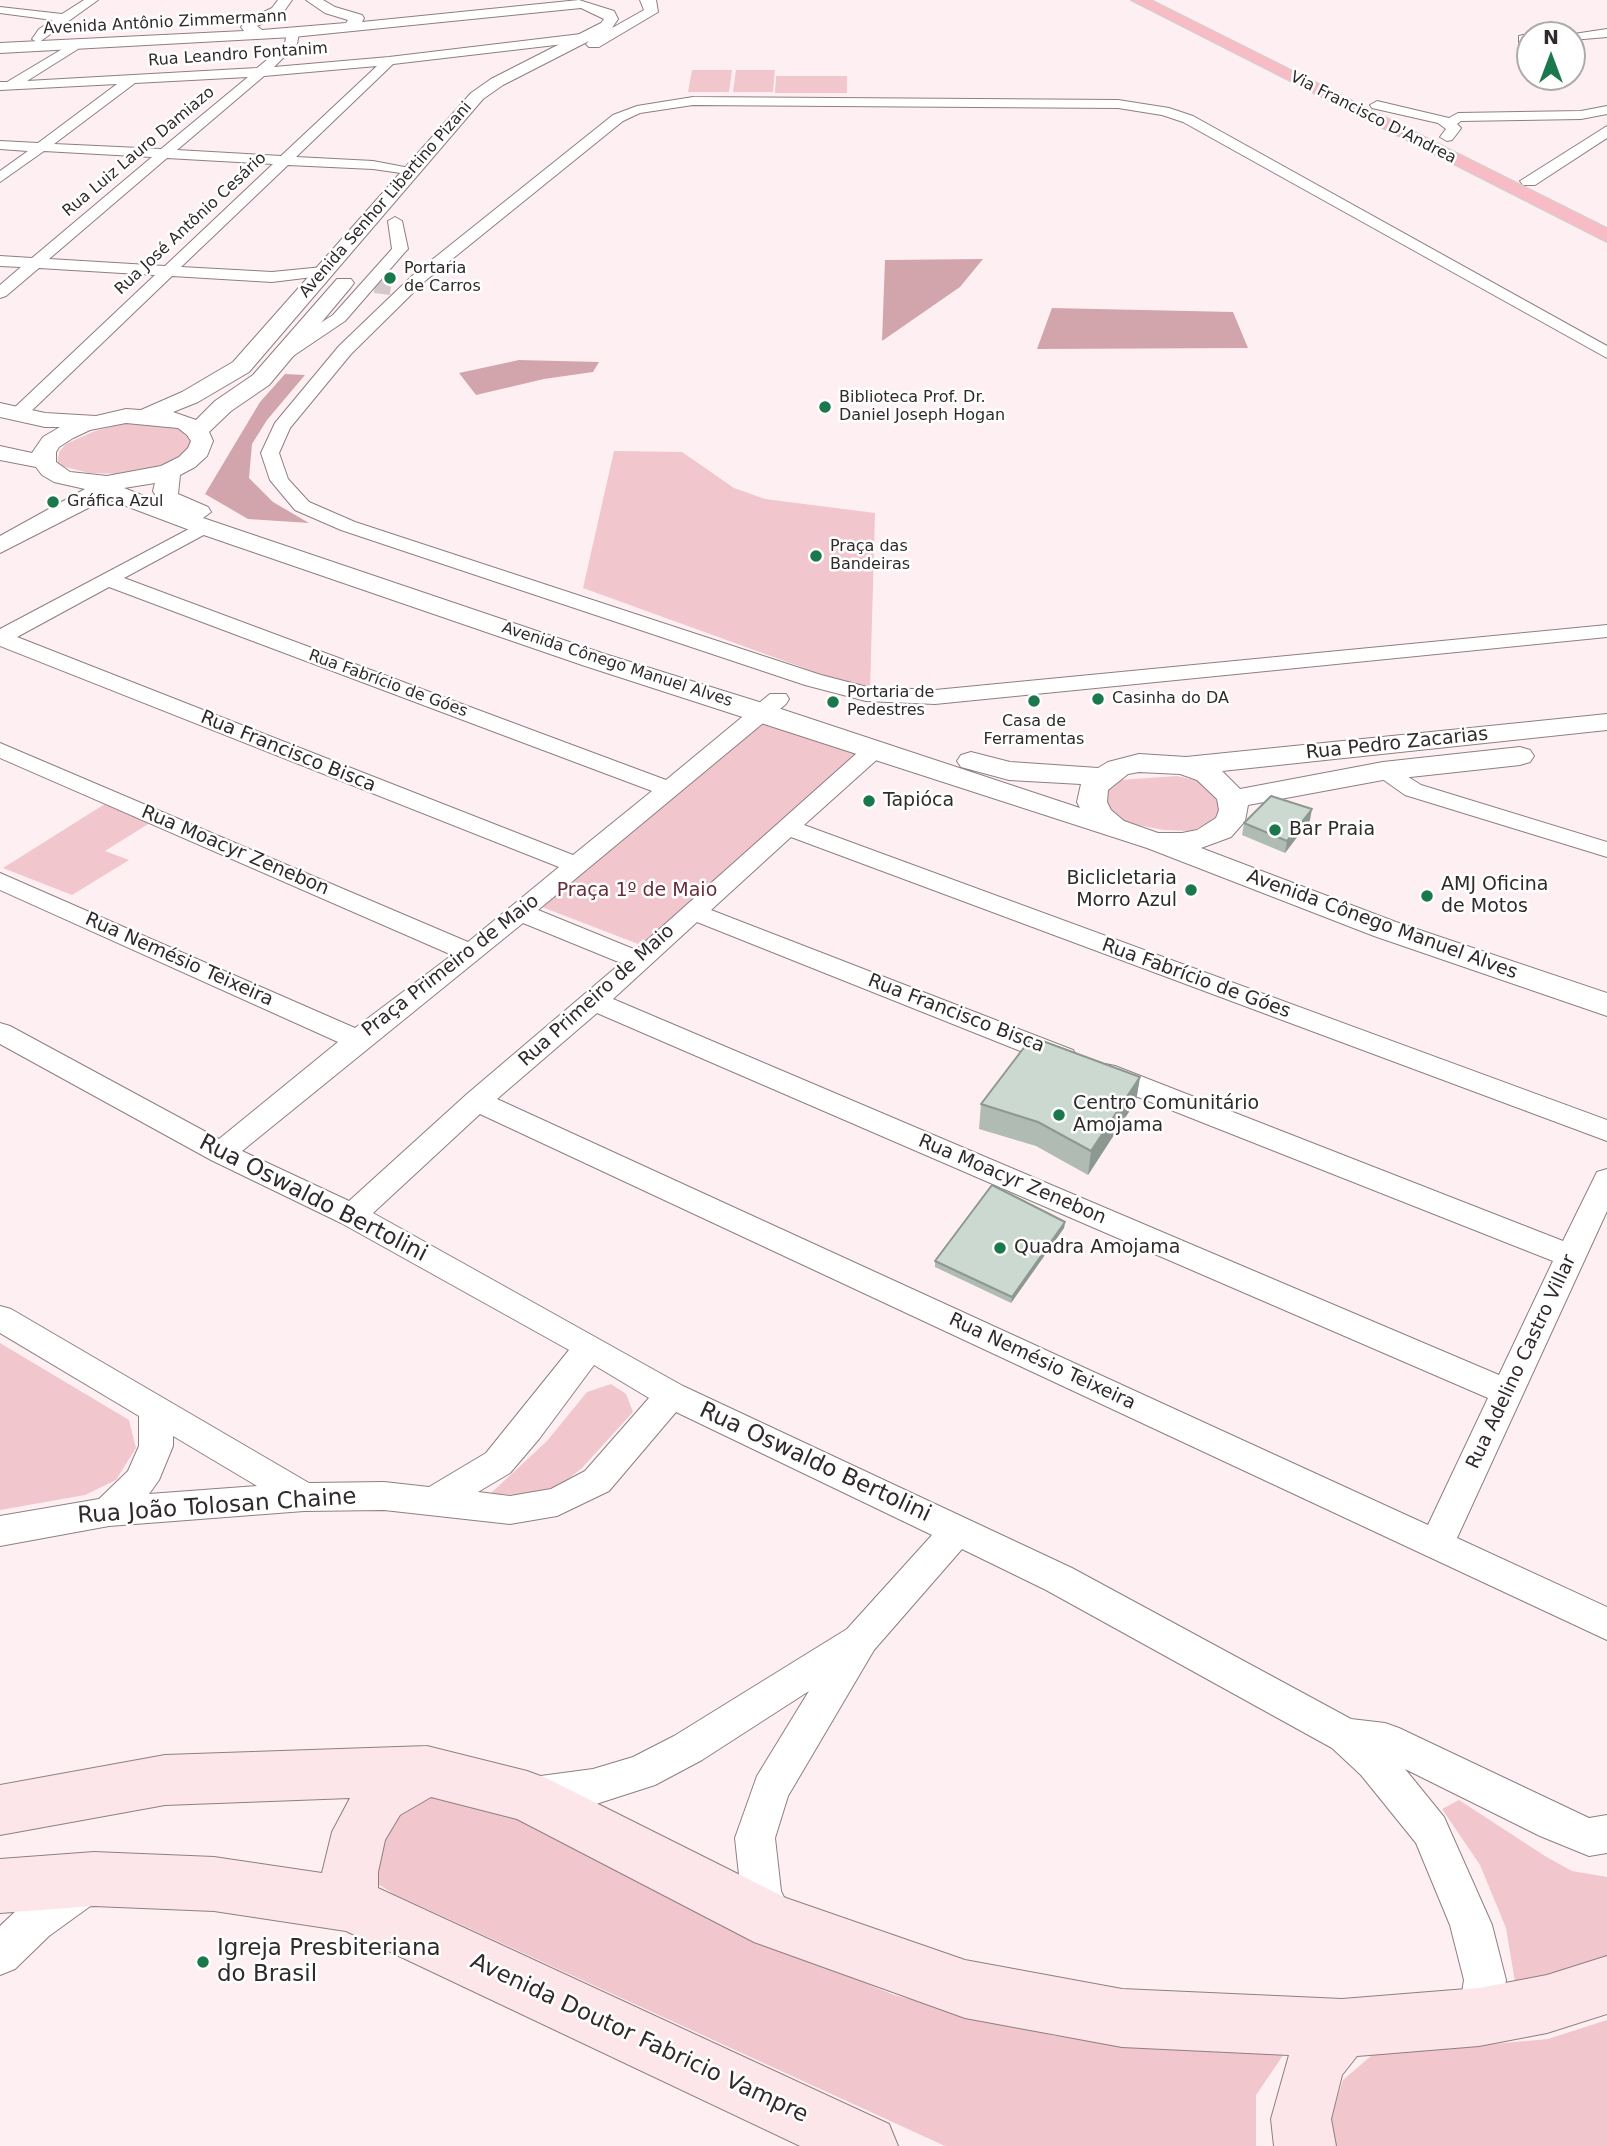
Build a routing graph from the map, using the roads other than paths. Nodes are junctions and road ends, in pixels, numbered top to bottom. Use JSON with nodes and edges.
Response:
{"nodes":[{"id":1,"x":92,"y":0,"type":"edge"},
{"id":2,"x":313,"y":0,"type":"edge"},
{"id":3,"x":545,"y":0,"type":"edge"},
{"id":4,"x":1139,"y":0,"type":"edge"},
{"id":5,"x":1168,"y":0,"type":"edge"},
{"id":6,"x":578,"y":2,"type":"edge"},
{"id":7,"x":615,"y":3,"type":"dead end"},
{"id":8,"x":647,"y":4,"type":"edge"},
{"id":9,"x":293,"y":9,"type":"edge"},
{"id":10,"x":0,"y":10,"type":"edge"},
{"id":11,"x":337,"y":12,"type":"junction"},
{"id":12,"x":63,"y":18,"type":"junction"},
{"id":13,"x":254,"y":20,"type":"junction"},
{"id":14,"x":340,"y":29,"type":"junction"},
{"id":15,"x":293,"y":33,"type":"junction"},
{"id":16,"x":1607,"y":33,"type":"edge"},
{"id":17,"x":274,"y":34,"type":"junction"},
{"id":18,"x":1586,"y":35,"type":"edge"},
{"id":19,"x":581,"y":38,"type":"junction"},
{"id":20,"x":38,"y":39,"type":"junction"},
{"id":21,"x":0,"y":40,"type":"edge"},
{"id":22,"x":74,"y":46,"type":"junction"},
{"id":23,"x":0,"y":48,"type":"edge"},
{"id":24,"x":478,"y":51,"type":"junction"},
{"id":25,"x":389,"y":61,"type":"junction"},
{"id":26,"x":529,"y":66,"type":"junction"},
{"id":27,"x":261,"y":72,"type":"junction"},
{"id":28,"x":130,"y":80,"type":"junction"},
{"id":29,"x":3,"y":88,"type":"edge"},
{"id":30,"x":1607,"y":110,"type":"edge"},
{"id":31,"x":473,"y":129,"type":"dead end"},
{"id":32,"x":1447,"y":131,"type":"junction"},
{"id":33,"x":1607,"y":131,"type":"edge"},
{"id":34,"x":0,"y":145,"type":"edge"},
{"id":35,"x":42,"y":147,"type":"junction"},
{"id":36,"x":163,"y":154,"type":"junction"},
{"id":37,"x":286,"y":159,"type":"junction"},
{"id":38,"x":415,"y":167,"type":"junction"},
{"id":39,"x":0,"y":178,"type":"edge"},
{"id":40,"x":1529,"y":181,"type":"junction"},
{"id":41,"x":400,"y":215,"type":"joint"},
{"id":42,"x":1607,"y":219,"type":"edge"},
{"id":43,"x":1607,"y":236,"type":"edge"},
{"id":44,"x":378,"y":241,"type":"dead end"},
{"id":45,"x":0,"y":261,"type":"edge"},
{"id":46,"x":35,"y":262,"type":"junction"},
{"id":47,"x":166,"y":271,"type":"junction"},
{"id":48,"x":323,"y":272,"type":"junction"},
{"id":49,"x":353,"y":272,"type":"dead end"},
{"id":50,"x":272,"y":277,"type":"junction"},
{"id":51,"x":391,"y":280,"type":"junction"},
{"id":52,"x":309,"y":288,"type":"junction"},
{"id":53,"x":0,"y":293,"type":"edge"},
{"id":54,"x":287,"y":352,"type":"junction"},
{"id":55,"x":1607,"y":353,"type":"edge"},
{"id":56,"x":9,"y":412,"type":"edge"},
{"id":57,"x":146,"y":416,"type":"junction"},
{"id":58,"x":105,"y":419,"type":"junction"},
{"id":59,"x":197,"y":431,"type":"junction"},
{"id":60,"x":5,"y":456,"type":"edge"},
{"id":61,"x":44,"y":462,"type":"junction"},
{"id":62,"x":169,"y":471,"type":"junction"},
{"id":63,"x":103,"y":483,"type":"junction"},
{"id":64,"x":204,"y":527,"type":"junction"},
{"id":65,"x":0,"y":546,"type":"edge"},
{"id":66,"x":107,"y":579,"type":"junction"},
{"id":67,"x":1607,"y":631,"type":"edge"},
{"id":68,"x":0,"y":638,"type":"edge"},
{"id":69,"x":770,"y":705,"type":"junction"},
{"id":70,"x":1607,"y":722,"type":"edge"},
{"id":71,"x":1607,"y":746,"type":"edge"},
{"id":72,"x":0,"y":750,"type":"edge"},
{"id":73,"x":874,"y":750,"type":"junction"},
{"id":74,"x":950,"y":755,"type":"junction"},
{"id":75,"x":1186,"y":766,"type":"junction"},
{"id":76,"x":1383,"y":771,"type":"junction"},
{"id":77,"x":1103,"y":777,"type":"junction"},
{"id":78,"x":669,"y":789,"type":"junction"},
{"id":79,"x":1233,"y":799,"type":"junction"},
{"id":80,"x":786,"y":827,"type":"junction"},
{"id":81,"x":1205,"y":838,"type":"junction"},
{"id":82,"x":1146,"y":839,"type":"junction"},
{"id":83,"x":1607,"y":850,"type":"edge"},
{"id":84,"x":576,"y":865,"type":"junction"},
{"id":85,"x":0,"y":881,"type":"edge"},
{"id":86,"x":692,"y":911,"type":"junction"},
{"id":87,"x":519,"y":912,"type":"junction"},
{"id":88,"x":471,"y":953,"type":"junction"},
{"id":89,"x":638,"y":960,"type":"junction"},
{"id":90,"x":1607,"y":988,"type":"edge"},
{"id":91,"x":594,"y":1000,"type":"junction"},
{"id":92,"x":1607,"y":1005,"type":"edge"},
{"id":93,"x":0,"y":1032,"type":"edge"},
{"id":94,"x":358,"y":1040,"type":"junction"},
{"id":95,"x":477,"y":1101,"type":"junction"},
{"id":96,"x":1607,"y":1131,"type":"edge"},
{"id":97,"x":221,"y":1153,"type":"junction"},
{"id":98,"x":1607,"y":1179,"type":"edge"},
{"id":99,"x":352,"y":1215,"type":"junction"},
{"id":100,"x":1571,"y":1256,"type":"junction"},
{"id":101,"x":0,"y":1318,"type":"edge"},
{"id":102,"x":590,"y":1347,"type":"junction"},
{"id":103,"x":1507,"y":1392,"type":"junction"},
{"id":104,"x":671,"y":1395,"type":"junction"},
{"id":105,"x":155,"y":1409,"type":"junction"},
{"id":106,"x":304,"y":1497,"type":"junction"},
{"id":107,"x":434,"y":1501,"type":"junction"},
{"id":108,"x":109,"y":1512,"type":"junction"},
{"id":109,"x":0,"y":1531,"type":"edge"},
{"id":110,"x":957,"y":1531,"type":"junction"},
{"id":111,"x":1436,"y":1545,"type":"junction"},
{"id":112,"x":1607,"y":1624,"type":"edge"},
{"id":113,"x":861,"y":1639,"type":"junction"},
{"id":114,"x":1346,"y":1736,"type":"junction"},
{"id":115,"x":427,"y":1770,"type":"junction"},
{"id":116,"x":527,"y":1796,"type":"junction"},
{"id":117,"x":0,"y":1810,"type":"edge"},
{"id":118,"x":1607,"y":1834,"type":"edge"},
{"id":119,"x":94,"y":1879,"type":"junction"},
{"id":120,"x":0,"y":1886,"type":"edge"},
{"id":121,"x":350,"y":1904,"type":"junction"},
{"id":122,"x":774,"y":1922,"type":"junction"},
{"id":123,"x":0,"y":1954,"type":"edge"},
{"id":124,"x":1607,"y":1985,"type":"edge"},
{"id":125,"x":1479,"y":2017,"type":"junction"},
{"id":126,"x":1342,"y":2028,"type":"junction"},
{"id":127,"x":867,"y":2146,"type":"edge"},
{"id":128,"x":1305,"y":2146,"type":"edge"}],
"edges":[{"from":1,"to":12,"type":"street"},
{"from":2,"to":11,"type":"street"},
{"from":3,"to":11,"type":"street","name":"Avenida Antônio Zimmermann"},
{"from":4,"to":43,"type":"highway","name":"Via Francisco D'Andrea"},
{"from":5,"to":32,"type":"highway","name":"Via Francisco D'Andrea"},
{"from":6,"to":7,"type":"street","name":"Avenida Antônio Zimmermann"},
{"from":6,"to":14,"type":"street","name":"Avenida Antônio Zimmermann"},
{"from":6,"to":19,"type":"street","name":"Avenida Senhor Libertino Pizani"},
{"from":8,"to":31,"type":"street","name":"Avenida Senhor Libertino Pizani"},
{"from":9,"to":11,"type":"street","name":"Avenida Antônio Zimmermann"},
{"from":9,"to":13,"type":"street","name":"Avenida Antônio Zimmermann"},
{"from":10,"to":12,"type":"street"},
{"from":11,"to":14,"type":"street"},
{"from":12,"to":20,"type":"street"},
{"from":13,"to":17,"type":"street"},
{"from":13,"to":20,"type":"street","name":"Avenida Antônio Zimmermann"},
{"from":14,"to":15,"type":"street","name":"Avenida Antônio Zimmermann"},
{"from":15,"to":17,"type":"street","name":"Avenida Antônio Zimmermann"},
{"from":15,"to":27,"type":"street","name":"Rua Luiz Lauro Damiazo"},
{"from":16,"to":18,"type":"street"},
{"from":17,"to":22,"type":"street","name":"Avenida Antônio Zimmermann"},
{"from":19,"to":24,"type":"street","name":"Rua Leandro Fontanim"},
{"from":19,"to":26,"type":"street","name":"Avenida Senhor Libertino Pizani"},
{"from":20,"to":21,"type":"street","name":"Avenida Antônio Zimmermann"},
{"from":22,"to":23,"type":"street","name":"Avenida Antônio Zimmermann"},
{"from":22,"to":29,"type":"street"},
{"from":24,"to":25,"type":"street","name":"Rua Leandro Fontanim"},
{"from":24,"to":26,"type":"street","name":"Rua Leandro Fontanim"},
{"from":25,"to":27,"type":"street","name":"Rua Leandro Fontanim"},
{"from":25,"to":37,"type":"street","name":"Rua José Antônio Cesário"},
{"from":26,"to":38,"type":"street","name":"Avenida Senhor Libertino Pizani"},
{"from":27,"to":28,"type":"street","name":"Rua Leandro Fontanim"},
{"from":27,"to":36,"type":"street","name":"Rua Luiz Lauro Damiazo"},
{"from":28,"to":29,"type":"street","name":"Rua Leandro Fontanim"},
{"from":28,"to":35,"type":"street"},
{"from":30,"to":32,"type":"street"},
{"from":32,"to":40,"type":"highway","name":"Via Francisco D'Andrea"},
{"from":33,"to":40,"type":"street"},
{"from":34,"to":35,"type":"street"},
{"from":35,"to":36,"type":"street"},
{"from":35,"to":39,"type":"street"},
{"from":36,"to":37,"type":"street"},
{"from":36,"to":46,"type":"street","name":"Rua Luiz Lauro Damiazo"},
{"from":37,"to":38,"type":"street"},
{"from":37,"to":47,"type":"street","name":"Rua José Antônio Cesário"},
{"from":38,"to":48,"type":"street","name":"Avenida Senhor Libertino Pizani"},
{"from":40,"to":42,"type":"highway","name":"Via Francisco D'Andrea"},
{"from":41,"to":44,"type":"street","name":"Avenida Senhor Libertino Pizani"},
{"from":41,"to":51,"type":"street"},
{"from":45,"to":46,"type":"street"},
{"from":46,"to":47,"type":"street"},
{"from":46,"to":53,"type":"street","name":"Rua Luiz Lauro Damiazo"},
{"from":47,"to":50,"type":"street"},
{"from":47,"to":56,"type":"street","name":"Rua José Antônio Cesário"},
{"from":48,"to":50,"type":"street"},
{"from":48,"to":52,"type":"street","name":"Avenida Senhor Libertino Pizani"},
{"from":49,"to":54,"type":"street","name":"Avenida Senhor Libertino Pizani"},
{"from":50,"to":52,"type":"street"},
{"from":51,"to":54,"type":"street"},
{"from":51,"to":55,"type":"street"},
{"from":51,"to":67,"type":"street"},
{"from":52,"to":57,"type":"street","name":"Avenida Senhor Libertino Pizani"},
{"from":54,"to":59,"type":"street","name":"Avenida Senhor Libertino Pizani"},
{"from":56,"to":58,"type":"street"},
{"from":57,"to":58,"type":"street"},
{"from":57,"to":59,"type":"street"},
{"from":58,"to":61,"type":"street"},
{"from":59,"to":62,"type":"street"},
{"from":60,"to":61,"type":"street"},
{"from":61,"to":63,"type":"street"},
{"from":62,"to":63,"type":"street"},
{"from":62,"to":69,"type":"street","name":"Avenida Cônego Manuel Alves"},
{"from":63,"to":64,"type":"street","name":"Avenida Cônego Manuel Alves"},
{"from":63,"to":65,"type":"street"},
{"from":64,"to":66,"type":"street"},
{"from":64,"to":69,"type":"street","name":"Avenida Cônego Manuel Alves"},
{"from":66,"to":68,"type":"street"},
{"from":66,"to":78,"type":"street","name":"Rua Fabrício de Góes"},
{"from":68,"to":84,"type":"street","name":"Rua Francisco Bisca"},
{"from":69,"to":73,"type":"street","name":"Avenida Cônego Manuel Alves"},
{"from":69,"to":74,"type":"street","name":"Avenida Cônego Manuel Alves"},
{"from":69,"to":78,"type":"street","name":"Praça Primeiro de Maio"},
{"from":70,"to":75,"type":"street","name":"Rua Pedro Zacarias"},
{"from":71,"to":76,"type":"street","name":"Rua Pedro Zacarias"},
{"from":72,"to":88,"type":"street","name":"Rua Moacyr Zenebon"},
{"from":73,"to":74,"type":"street"},
{"from":73,"to":80,"type":"street","name":"Rua Primeiro de Maio"},
{"from":73,"to":82,"type":"street","name":"Avenida Cônego Manuel Alves"},
{"from":74,"to":77,"type":"street","name":"Avenida Cônego Manuel Alves"},
{"from":75,"to":77,"type":"street"},
{"from":75,"to":79,"type":"street"},
{"from":76,"to":79,"type":"street","name":"Rua Pedro Zacarias"},
{"from":76,"to":83,"type":"street"},
{"from":77,"to":82,"type":"street"},
{"from":78,"to":84,"type":"street","name":"Praça Primeiro de Maio"},
{"from":79,"to":81,"type":"street"},
{"from":80,"to":86,"type":"street","name":"Rua Primeiro de Maio"},
{"from":80,"to":96,"type":"street","name":"Rua Fabrício de Góes"},
{"from":81,"to":82,"type":"street"},
{"from":81,"to":90,"type":"street","name":"Avenida Cônego Manuel Alves"},
{"from":82,"to":92,"type":"street","name":"Avenida Cônego Manuel Alves"},
{"from":84,"to":87,"type":"street","name":"Praça Primeiro de Maio"},
{"from":85,"to":94,"type":"street","name":"Rua Nemésio Teixeira"},
{"from":86,"to":89,"type":"street","name":"Rua Primeiro de Maio"},
{"from":86,"to":100,"type":"street","name":"Rua Francisco Bisca"},
{"from":87,"to":88,"type":"street","name":"Praça Primeiro de Maio"},
{"from":87,"to":89,"type":"street"},
{"from":88,"to":94,"type":"street","name":"Praça Primeiro de Maio"},
{"from":89,"to":91,"type":"street","name":"Rua Primeiro de Maio"},
{"from":91,"to":95,"type":"street","name":"Rua Primeiro de Maio"},
{"from":91,"to":103,"type":"street","name":"Rua Moacyr Zenebon"},
{"from":93,"to":97,"type":"street","name":"Rua Oswaldo Bertolini"},
{"from":94,"to":97,"type":"street","name":"Praça Primeiro de Maio"},
{"from":95,"to":99,"type":"street","name":"Rua Primeiro de Maio"},
{"from":95,"to":111,"type":"street","name":"Rua Nemésio Teixeira"},
{"from":97,"to":99,"type":"street","name":"Rua Oswaldo Bertolini"},
{"from":98,"to":100,"type":"street","name":"Rua Adelino Castro Villar"},
{"from":99,"to":102,"type":"street","name":"Rua Oswaldo Bertolini"},
{"from":100,"to":103,"type":"street","name":"Rua Adelino Castro Villar"},
{"from":101,"to":105,"type":"street"},
{"from":102,"to":104,"type":"street","name":"Rua Oswaldo Bertolini"},
{"from":102,"to":107,"type":"street"},
{"from":103,"to":111,"type":"street","name":"Rua Adelino Castro Villar"},
{"from":104,"to":107,"type":"street","name":"Rua João Tolosan Chaine"},
{"from":104,"to":110,"type":"street","name":"Rua Oswaldo Bertolini"},
{"from":105,"to":106,"type":"street"},
{"from":105,"to":108,"type":"street"},
{"from":106,"to":107,"type":"street","name":"Rua João Tolosan Chaine"},
{"from":106,"to":108,"type":"street","name":"Rua João Tolosan Chaine"},
{"from":108,"to":109,"type":"street","name":"Rua João Tolosan Chaine"},
{"from":110,"to":113,"type":"street"},
{"from":110,"to":114,"type":"street","name":"Rua Oswaldo Bertolini"},
{"from":111,"to":112,"type":"street","name":"Rua Nemésio Teixeira"},
{"from":113,"to":116,"type":"street"},
{"from":113,"to":122,"type":"street"},
{"from":114,"to":118,"type":"street"},
{"from":114,"to":125,"type":"street","name":"Rua Oswaldo Bertolini"},
{"from":115,"to":116,"type":"main road"},
{"from":115,"to":117,"type":"main road"},
{"from":115,"to":121,"type":"main road"},
{"from":116,"to":122,"type":"main road"},
{"from":119,"to":120,"type":"main road","name":"Avenida Doutor Fabricio Vampre"},
{"from":119,"to":121,"type":"main road","name":"Avenida Doutor Fabricio Vampre"},
{"from":119,"to":123,"type":"street"},
{"from":121,"to":127,"type":"main road","name":"Avenida Doutor Fabricio Vampre"},
{"from":122,"to":126,"type":"main road"},
{"from":124,"to":125,"type":"main road"},
{"from":125,"to":126,"type":"main road"},
{"from":126,"to":128,"type":"main road"}]}
